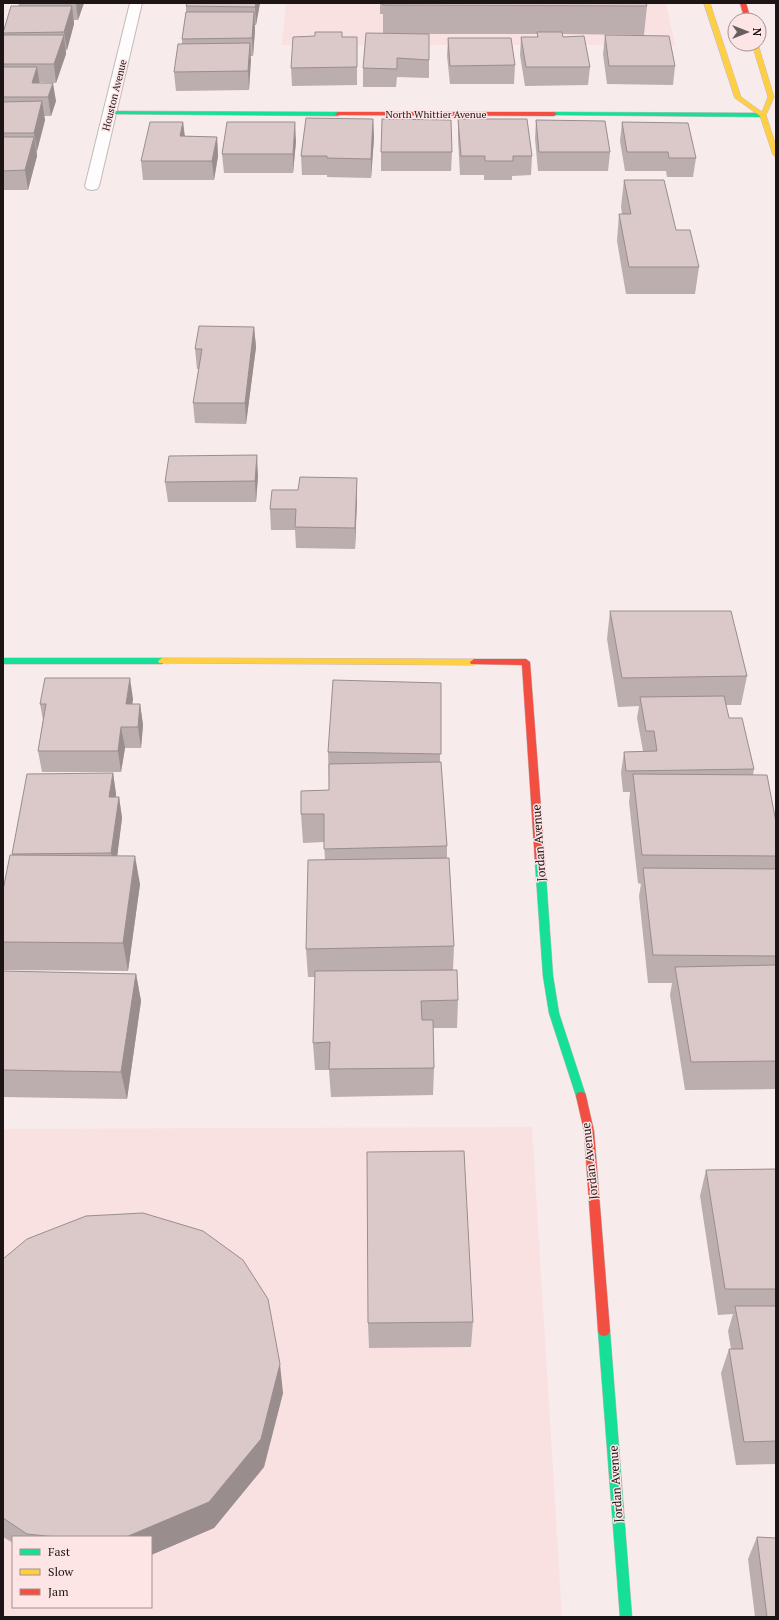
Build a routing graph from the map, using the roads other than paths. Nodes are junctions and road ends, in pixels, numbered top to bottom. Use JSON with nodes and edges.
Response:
{"nodes":[{"id":1,"x":136,"y":3,"type":"edge"},
{"id":2,"x":707,"y":3,"type":"edge"},
{"id":3,"x":757,"y":52,"type":"edge"},
{"id":4,"x":110,"y":113,"type":"junction"},
{"id":5,"x":763,"y":115,"type":"junction"},
{"id":6,"x":776,"y":155,"type":"edge"},
{"id":7,"x":92,"y":186,"type":"dead end"},
{"id":8,"x":3,"y":661,"type":"edge"},
{"id":9,"x":626,"y":1617,"type":"edge"}],
"edges":[{"from":1,"to":4,"type":"street","name":"Houston Avenue"},
{"from":2,"to":5,"type":"street"},
{"from":3,"to":5,"type":"street"},
{"from":4,"to":5,"type":"street","name":"North Whittier Avenue"},
{"from":4,"to":7,"type":"street","name":"Houston Avenue"},
{"from":5,"to":6,"type":"street"},
{"from":8,"to":9,"type":"street","name":"Jordan Avenue"}]}
